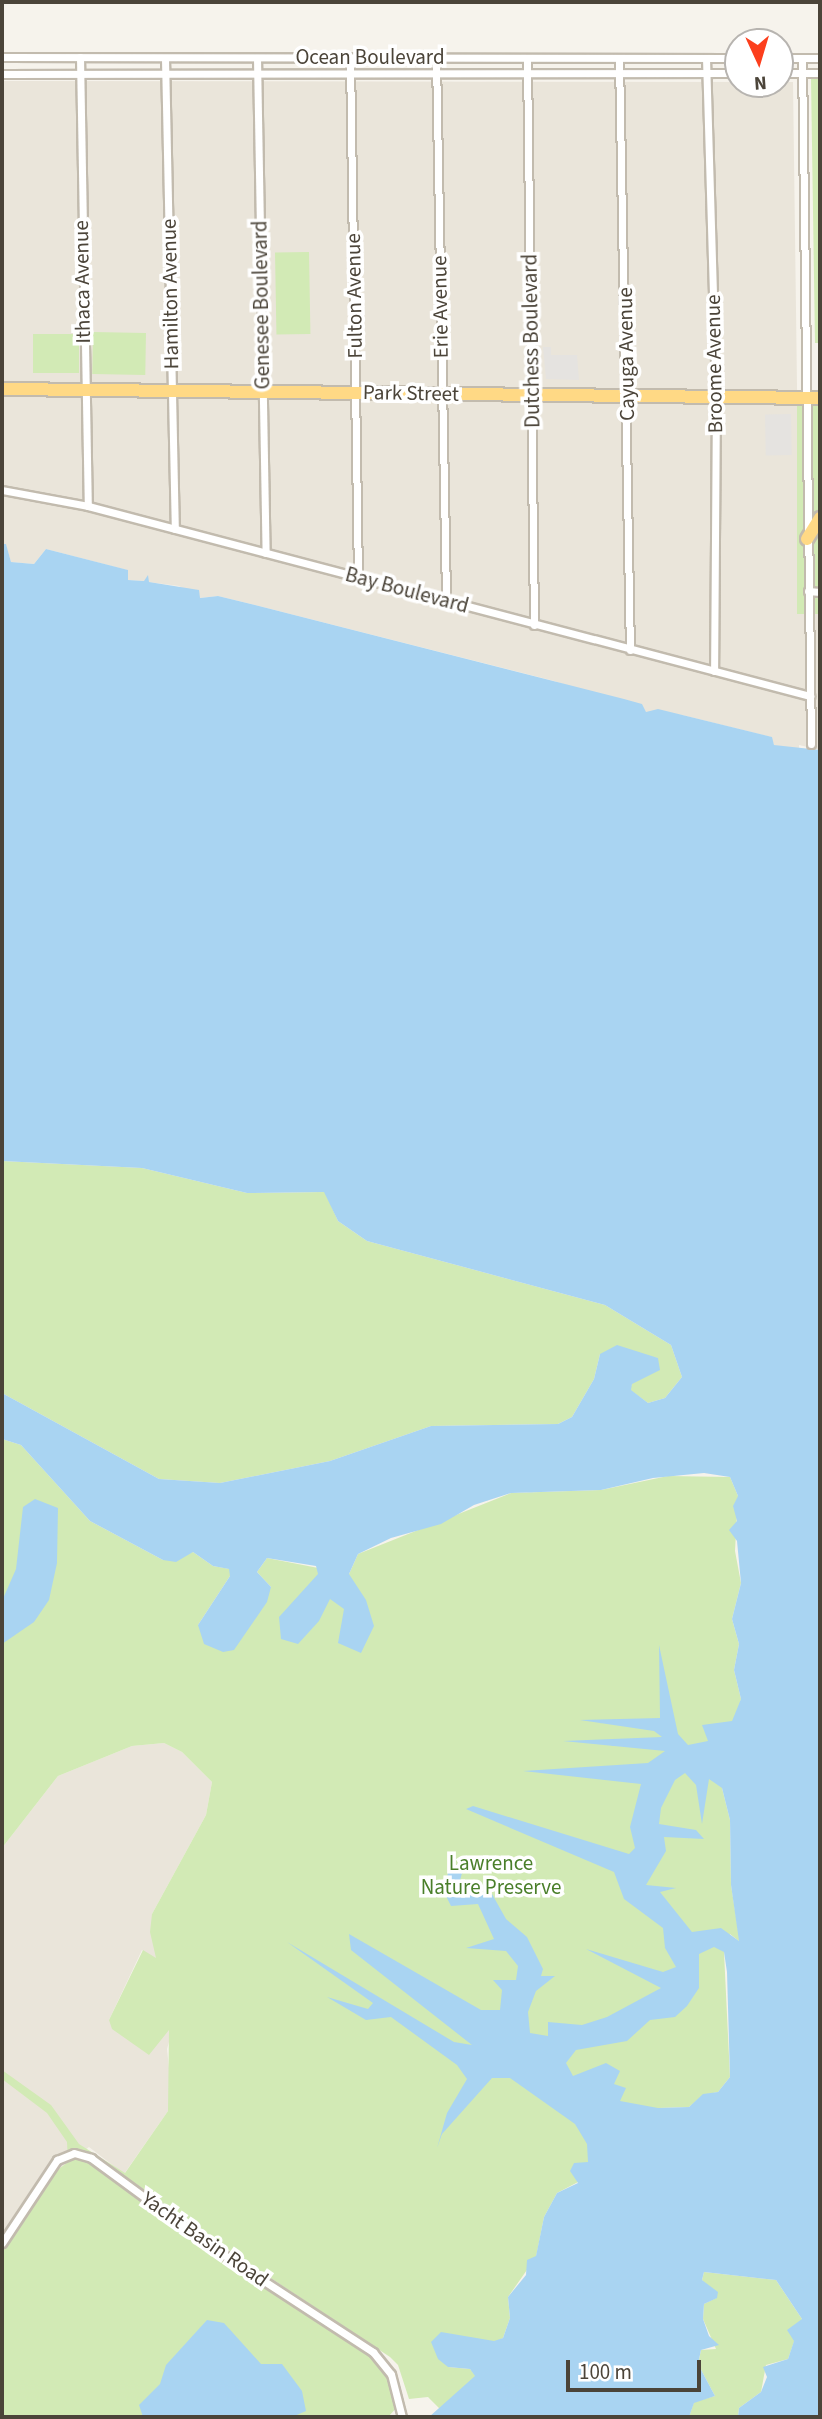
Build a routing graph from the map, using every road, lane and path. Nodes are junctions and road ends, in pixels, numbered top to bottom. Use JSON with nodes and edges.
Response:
{"nodes":[{"id":1,"x":2,"y":57,"type":"edge"},
{"id":2,"x":80,"y":57,"type":"junction"},
{"id":3,"x":436,"y":57,"type":"junction"},
{"id":4,"x":165,"y":58,"type":"junction"},
{"id":5,"x":257,"y":58,"type":"junction"},
{"id":6,"x":350,"y":58,"type":"junction"},
{"id":7,"x":527,"y":58,"type":"junction"},
{"id":8,"x":619,"y":58,"type":"junction"},
{"id":9,"x":706,"y":58,"type":"junction"},
{"id":10,"x":724,"y":58,"type":"edge"},
{"id":11,"x":794,"y":58,"type":"edge"},
{"id":12,"x":802,"y":58,"type":"junction"},
{"id":13,"x":820,"y":58,"type":"edge"},
{"id":14,"x":619,"y":73,"type":"junction"},
{"id":15,"x":706,"y":73,"type":"junction"},
{"id":16,"x":724,"y":73,"type":"edge"},
{"id":17,"x":794,"y":73,"type":"edge"},
{"id":18,"x":802,"y":73,"type":"junction"},
{"id":19,"x":820,"y":73,"type":"edge"},
{"id":20,"x":2,"y":74,"type":"edge"},
{"id":21,"x":80,"y":74,"type":"junction"},
{"id":22,"x":166,"y":74,"type":"junction"},
{"id":23,"x":257,"y":74,"type":"junction"},
{"id":24,"x":350,"y":74,"type":"junction"},
{"id":25,"x":436,"y":74,"type":"junction"},
{"id":26,"x":527,"y":74,"type":"junction"},
{"id":27,"x":2,"y":389,"type":"edge"},
{"id":28,"x":84,"y":390,"type":"junction"},
{"id":29,"x":172,"y":391,"type":"junction"},
{"id":30,"x":262,"y":392,"type":"junction"},
{"id":31,"x":355,"y":392,"type":"junction"},
{"id":32,"x":442,"y":394,"type":"junction"},
{"id":33,"x":532,"y":395,"type":"junction"},
{"id":34,"x":627,"y":396,"type":"junction"},
{"id":35,"x":716,"y":397,"type":"junction"},
{"id":36,"x":804,"y":398,"type":"junction"},
{"id":37,"x":820,"y":398,"type":"edge"},
{"id":38,"x":820,"y":407,"type":"edge"},
{"id":39,"x":2,"y":490,"type":"edge"},
{"id":40,"x":88,"y":506,"type":"junction"},
{"id":41,"x":820,"y":518,"type":"edge"},
{"id":42,"x":175,"y":529,"type":"junction"},
{"id":43,"x":807,"y":539,"type":"junction"},
{"id":44,"x":266,"y":553,"type":"junction"},
{"id":45,"x":358,"y":577,"type":"junction"},
{"id":46,"x":808,"y":590,"type":"junction"},
{"id":47,"x":820,"y":592,"type":"edge"},
{"id":48,"x":446,"y":600,"type":"junction"},
{"id":49,"x":534,"y":625,"type":"junction"},
{"id":50,"x":630,"y":649,"type":"junction"},
{"id":51,"x":714,"y":671,"type":"junction"},
{"id":52,"x":810,"y":696,"type":"junction"},
{"id":53,"x":811,"y":744,"type":"dead end"},
{"id":54,"x":2,"y":2243,"type":"edge"},
{"id":55,"x":402,"y":2417,"type":"edge"}],
"edges":[{"from":1,"to":2,"type":"street","name":"Ocean Boulevard"},
{"from":2,"to":4,"type":"street","name":"Ocean Boulevard"},
{"from":2,"to":21,"type":"street","name":"Ithaca Avenue"},
{"from":3,"to":6,"type":"street","name":"Ocean Boulevard"},
{"from":3,"to":7,"type":"street","name":"Ocean Boulevard"},
{"from":3,"to":25,"type":"street","name":"Erie Avenue"},
{"from":4,"to":5,"type":"street","name":"Ocean Boulevard"},
{"from":4,"to":22,"type":"street","name":"Hamilton Avenue"},
{"from":5,"to":6,"type":"street","name":"Ocean Boulevard"},
{"from":5,"to":23,"type":"street","name":"Genesee Boulevard"},
{"from":6,"to":24,"type":"street","name":"Fulton Avenue"},
{"from":7,"to":8,"type":"street","name":"Ocean Boulevard"},
{"from":7,"to":26,"type":"street","name":"Dutchess Boulevard"},
{"from":8,"to":9,"type":"street","name":"Ocean Boulevard"},
{"from":8,"to":14,"type":"street","name":"Cayuga Avenue"},
{"from":9,"to":10,"type":"street","name":"Ocean Boulevard"},
{"from":9,"to":15,"type":"street","name":"Broome Avenue"},
{"from":11,"to":12,"type":"street"},
{"from":12,"to":13,"type":"street"},
{"from":12,"to":18,"type":"street"},
{"from":14,"to":15,"type":"street","name":"Ocean Boulevard"},
{"from":14,"to":26,"type":"street","name":"Ocean Boulevard"},
{"from":14,"to":34,"type":"street","name":"Cayuga Avenue"},
{"from":15,"to":16,"type":"street","name":"Ocean Boulevard"},
{"from":15,"to":35,"type":"street","name":"Broome Avenue"},
{"from":17,"to":18,"type":"street"},
{"from":18,"to":19,"type":"street"},
{"from":18,"to":36,"type":"street"},
{"from":20,"to":21,"type":"street","name":"Ocean Boulevard"},
{"from":21,"to":22,"type":"street","name":"Ocean Boulevard"},
{"from":21,"to":28,"type":"street","name":"Ithaca Avenue"},
{"from":22,"to":23,"type":"street","name":"Ocean Boulevard"},
{"from":22,"to":29,"type":"street","name":"Hamilton Avenue"},
{"from":23,"to":24,"type":"street","name":"Ocean Boulevard"},
{"from":23,"to":30,"type":"street","name":"Genesee Boulevard"},
{"from":24,"to":25,"type":"street","name":"Ocean Boulevard"},
{"from":24,"to":31,"type":"street","name":"Fulton Avenue"},
{"from":25,"to":26,"type":"street","name":"Ocean Boulevard"},
{"from":25,"to":32,"type":"street","name":"Erie Avenue"},
{"from":26,"to":33,"type":"street","name":"Dutchess Boulevard"},
{"from":27,"to":28,"type":"highway","name":"Park Street"},
{"from":28,"to":29,"type":"highway","name":"Park Street"},
{"from":28,"to":40,"type":"street","name":"Ithaca Avenue"},
{"from":29,"to":30,"type":"highway","name":"Park Street"},
{"from":29,"to":42,"type":"street","name":"Hamilton Avenue"},
{"from":30,"to":31,"type":"highway","name":"Park Street"},
{"from":30,"to":44,"type":"street","name":"Genesee Boulevard"},
{"from":31,"to":32,"type":"highway","name":"Park Street"},
{"from":31,"to":45,"type":"street","name":"Fulton Avenue"},
{"from":32,"to":33,"type":"highway","name":"Park Street"},
{"from":32,"to":48,"type":"street","name":"Erie Avenue"},
{"from":33,"to":34,"type":"highway","name":"Park Street"},
{"from":33,"to":49,"type":"street","name":"Dutchess Boulevard"},
{"from":34,"to":35,"type":"highway","name":"Park Street"},
{"from":34,"to":50,"type":"street","name":"Cayuga Avenue"},
{"from":35,"to":36,"type":"highway","name":"Park Street"},
{"from":35,"to":51,"type":"street","name":"Broome Avenue"},
{"from":36,"to":37,"type":"highway","name":"Park Street"},
{"from":36,"to":38,"type":"highway"},
{"from":36,"to":43,"type":"street"},
{"from":39,"to":40,"type":"street","name":"Bay Boulevard"},
{"from":40,"to":42,"type":"street","name":"Bay Boulevard"},
{"from":41,"to":43,"type":"highway"},
{"from":42,"to":44,"type":"street","name":"Bay Boulevard"},
{"from":43,"to":46,"type":"street"},
{"from":44,"to":45,"type":"street","name":"Bay Boulevard"},
{"from":45,"to":48,"type":"street","name":"Bay Boulevard"},
{"from":46,"to":47,"type":"street"},
{"from":46,"to":52,"type":"street"},
{"from":48,"to":49,"type":"street","name":"Bay Boulevard"},
{"from":49,"to":50,"type":"street","name":"Bay Boulevard"},
{"from":50,"to":51,"type":"street","name":"Bay Boulevard"},
{"from":51,"to":52,"type":"street","name":"Bay Boulevard"},
{"from":52,"to":53,"type":"street"},
{"from":54,"to":55,"type":"street","name":"Yacht Basin Road"}]}
